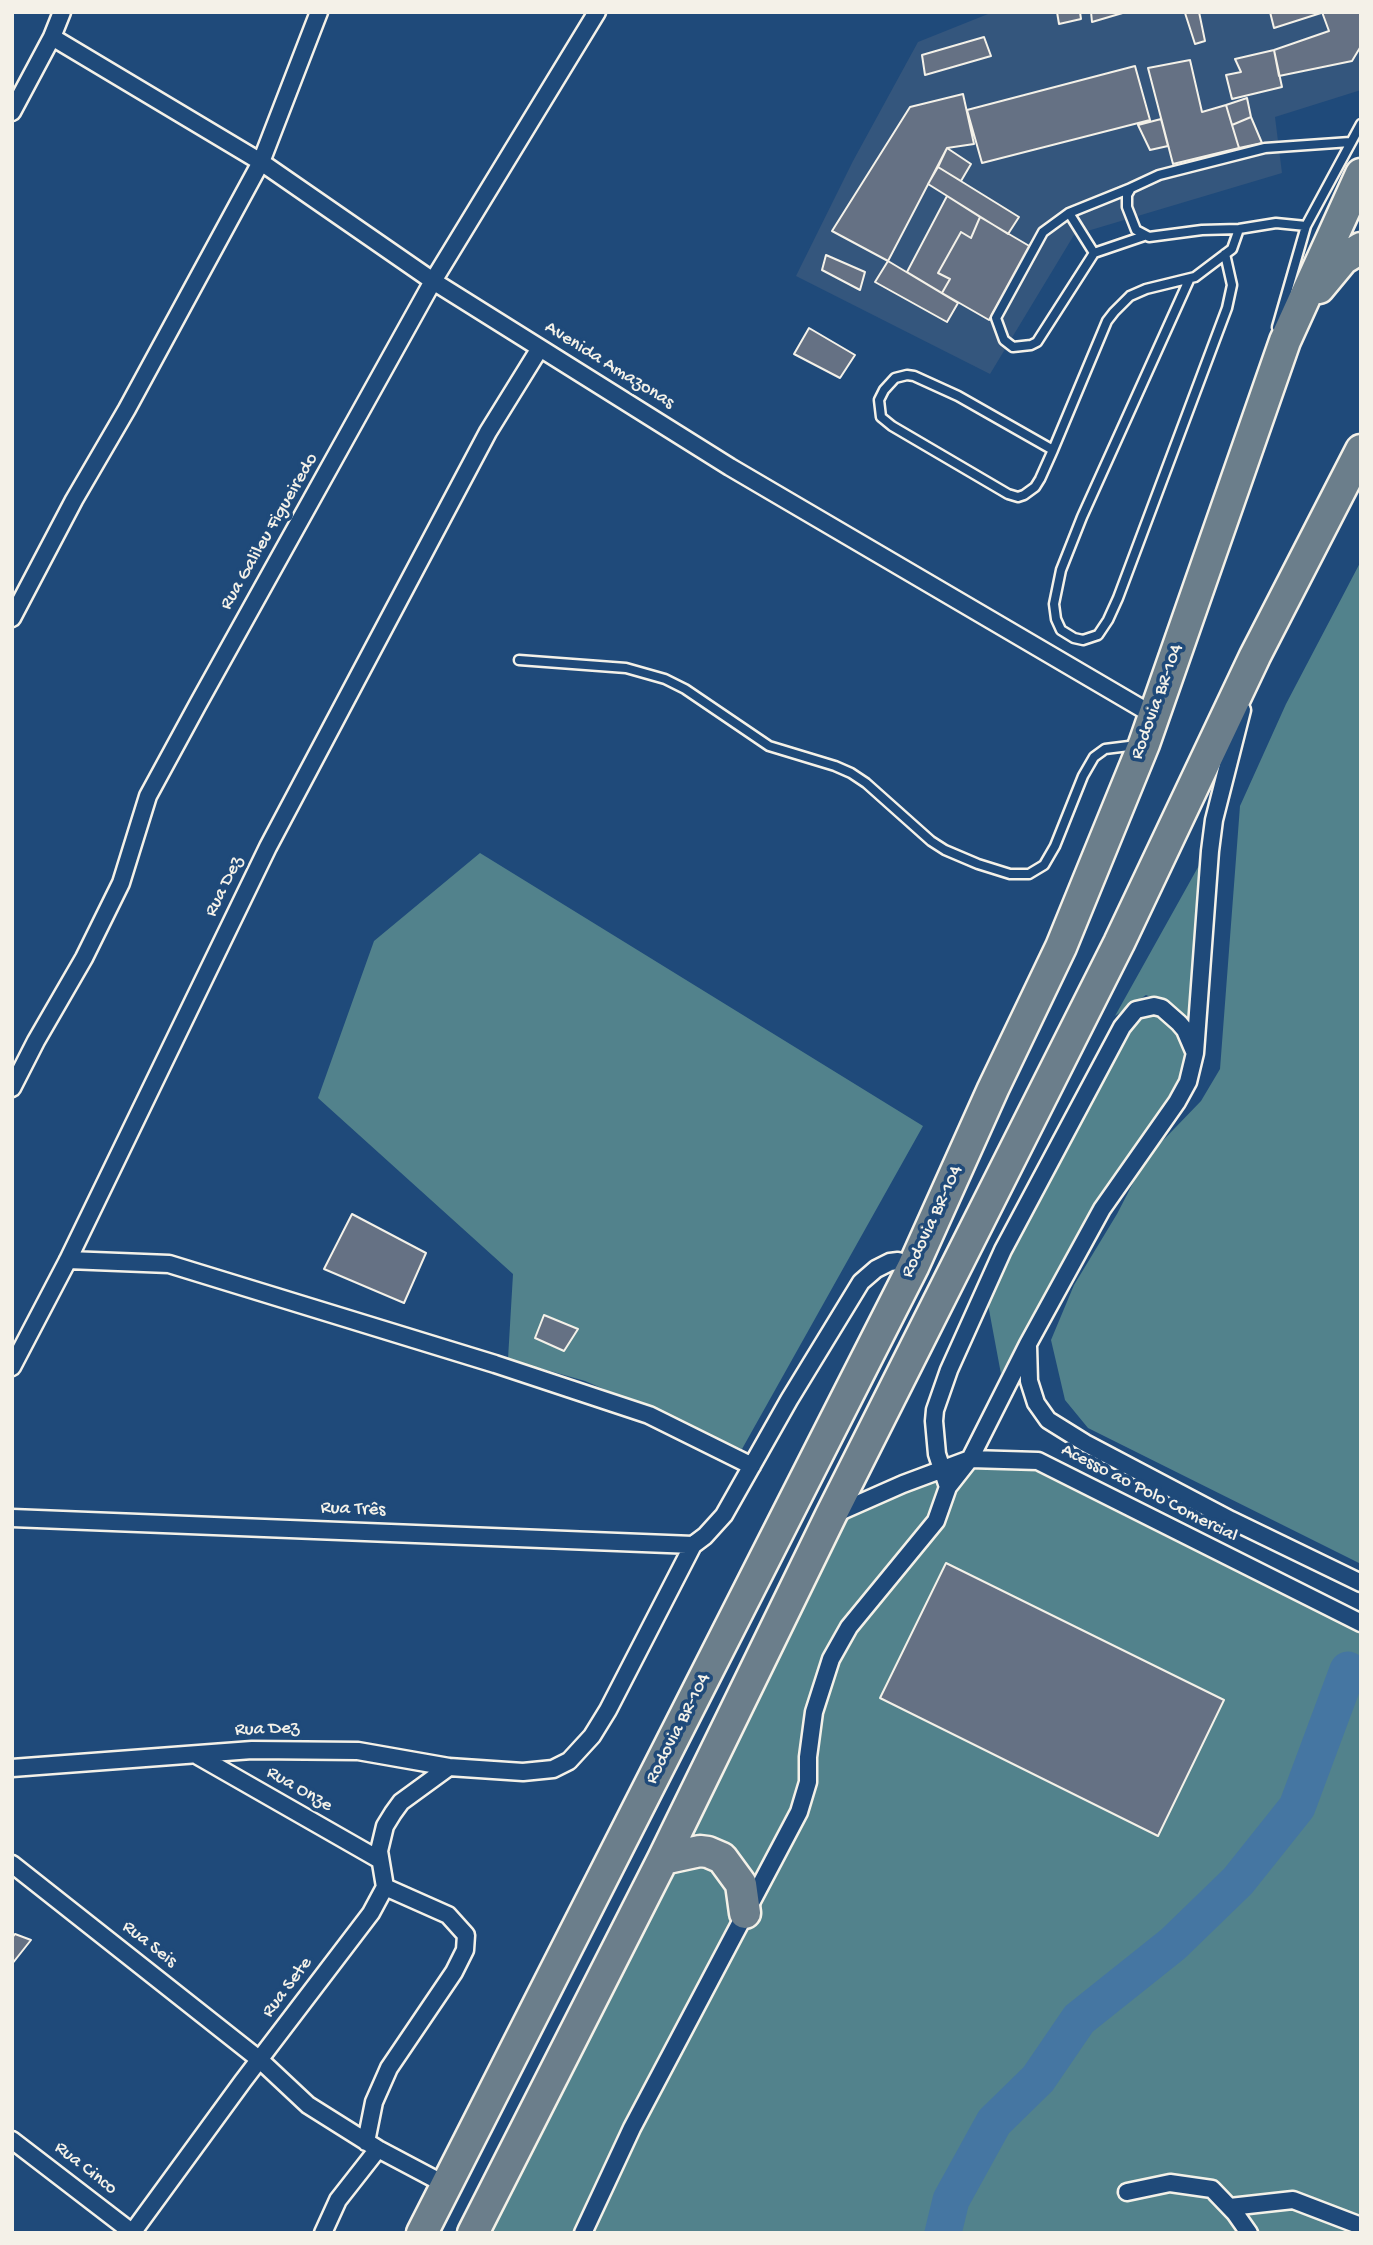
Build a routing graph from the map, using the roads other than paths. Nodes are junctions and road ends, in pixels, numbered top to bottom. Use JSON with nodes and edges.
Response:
{"nodes":[{"id":1,"x":62,"y":12,"type":"edge"},
{"id":2,"x":319,"y":12,"type":"edge"},
{"id":3,"x":597,"y":12,"type":"edge"},
{"id":4,"x":52,"y":37,"type":"junction"},
{"id":5,"x":12,"y":112,"type":"edge"},
{"id":6,"x":1361,"y":124,"type":"edge"},
{"id":7,"x":1350,"y":142,"type":"junction"},
{"id":8,"x":261,"y":162,"type":"junction"},
{"id":9,"x":1361,"y":174,"type":"edge"},
{"id":10,"x":1131,"y":188,"type":"junction"},
{"id":11,"x":1069,"y":212,"type":"junction"},
{"id":12,"x":1306,"y":226,"type":"junction"},
{"id":13,"x":1239,"y":229,"type":"junction"},
{"id":14,"x":1144,"y":236,"type":"junction"},
{"id":15,"x":1361,"y":248,"type":"edge"},
{"id":16,"x":1094,"y":253,"type":"junction"},
{"id":17,"x":1225,"y":254,"type":"junction"},
{"id":18,"x":1189,"y":280,"type":"junction"},
{"id":19,"x":433,"y":281,"type":"junction"},
{"id":20,"x":1285,"y":341,"type":"junction"},
{"id":21,"x":540,"y":348,"type":"junction"},
{"id":22,"x":1269,"y":381,"type":"junction"},
{"id":23,"x":1053,"y":450,"type":"junction"},
{"id":24,"x":1361,"y":450,"type":"edge"},
{"id":25,"x":12,"y":618,"type":"edge"},
{"id":26,"x":1255,"y":656,"type":"junction"},
{"id":27,"x":519,"y":660,"type":"dead end"},
{"id":28,"x":1153,"y":715,"type":"junction"},
{"id":29,"x":1144,"y":744,"type":"junction"},
{"id":30,"x":1195,"y":1053,"type":"junction"},
{"id":31,"x":12,"y":1088,"type":"edge"},
{"id":32,"x":68,"y":1260,"type":"junction"},
{"id":33,"x":913,"y":1267,"type":"junction"},
{"id":34,"x":1028,"y":1344,"type":"junction"},
{"id":35,"x":12,"y":1367,"type":"edge"},
{"id":36,"x":970,"y":1459,"type":"junction"},
{"id":37,"x":752,"y":1466,"type":"junction"},
{"id":38,"x":942,"y":1469,"type":"junction"},
{"id":39,"x":948,"y":1487,"type":"junction"},
{"id":40,"x":831,"y":1515,"type":"junction"},
{"id":41,"x":12,"y":1518,"type":"edge"},
{"id":42,"x":693,"y":1545,"type":"junction"},
{"id":43,"x":1361,"y":1583,"type":"edge"},
{"id":44,"x":1361,"y":1623,"type":"edge"},
{"id":45,"x":198,"y":1756,"type":"junction"},
{"id":46,"x":449,"y":1767,"type":"junction"},
{"id":47,"x":12,"y":1768,"type":"edge"},
{"id":48,"x":663,"y":1859,"type":"junction"},
{"id":49,"x":380,"y":1860,"type":"junction"},
{"id":50,"x":12,"y":1864,"type":"edge"},
{"id":51,"x":386,"y":1887,"type":"junction"},
{"id":52,"x":745,"y":1913,"type":"junction"},
{"id":53,"x":260,"y":2060,"type":"junction"},
{"id":54,"x":12,"y":2140,"type":"edge"},
{"id":55,"x":372,"y":2146,"type":"junction"},
{"id":56,"x":446,"y":2185,"type":"junction"},
{"id":57,"x":1127,"y":2192,"type":"dead end"},
{"id":58,"x":1230,"y":2207,"type":"junction"},
{"id":59,"x":1361,"y":2226,"type":"edge"},
{"id":60,"x":133,"y":2233,"type":"edge"},
{"id":61,"x":323,"y":2233,"type":"edge"},
{"id":62,"x":422,"y":2233,"type":"edge"},
{"id":63,"x":473,"y":2233,"type":"edge"},
{"id":64,"x":583,"y":2233,"type":"edge"},
{"id":65,"x":1249,"y":2233,"type":"edge"}],
"edges":[{"from":1,"to":4,"type":"street"},
{"from":2,"to":8,"type":"street"},
{"from":3,"to":19,"type":"street","name":"Rua Galileu Figueiredo"},
{"from":4,"to":5,"type":"street"},
{"from":4,"to":8,"type":"street","name":"Avenida Amazonas"},
{"from":6,"to":7,"type":"lane"},
{"from":7,"to":10,"type":"lane"},
{"from":7,"to":12,"type":"lane"},
{"from":8,"to":19,"type":"street","name":"Avenida Amazonas"},
{"from":8,"to":25,"type":"street"},
{"from":9,"to":20,"type":"highway","name":"Rodovia BR-104"},
{"from":10,"to":11,"type":"lane"},
{"from":10,"to":14,"type":"lane"},
{"from":11,"to":16,"type":"lane"},
{"from":11,"to":16,"type":"lane"},
{"from":12,"to":13,"type":"lane"},
{"from":12,"to":22,"type":"lane"},
{"from":13,"to":14,"type":"lane"},
{"from":13,"to":17,"type":"lane"},
{"from":14,"to":16,"type":"lane"},
{"from":15,"to":20,"type":"highway"},
{"from":17,"to":18,"type":"lane"},
{"from":17,"to":18,"type":"lane"},
{"from":18,"to":23,"type":"lane"},
{"from":19,"to":21,"type":"street","name":"Avenida Amazonas"},
{"from":19,"to":31,"type":"street","name":"Rua Galileu Figueiredo"},
{"from":20,"to":22,"type":"highway","name":"Rodovia BR-104"},
{"from":21,"to":28,"type":"street","name":"Avenida Amazonas"},
{"from":21,"to":32,"type":"street","name":"Rua Dez"},
{"from":22,"to":28,"type":"highway","name":"Rodovia BR-104"},
{"from":23,"to":23,"type":"lane"},
{"from":24,"to":26,"type":"highway","name":"Rodovia BR-104"},
{"from":26,"to":30,"type":"street"},
{"from":26,"to":40,"type":"highway","name":"Rodovia BR-104"},
{"from":27,"to":29,"type":"lane"},
{"from":28,"to":29,"type":"highway","name":"Rodovia BR-104"},
{"from":29,"to":33,"type":"highway","name":"Rodovia BR-104"},
{"from":30,"to":34,"type":"street"},
{"from":30,"to":38,"type":"street"},
{"from":32,"to":35,"type":"street","name":"Rua Dez"},
{"from":32,"to":37,"type":"street"},
{"from":33,"to":37,"type":"street","name":"Rua Dez"},
{"from":33,"to":56,"type":"highway","name":"Rodovia BR-104"},
{"from":34,"to":36,"type":"street"},
{"from":34,"to":43,"type":"street","name":"Acesso ao Polo Comercial"},
{"from":36,"to":38,"type":"street","name":"Acesso ao Polo Comercial"},
{"from":36,"to":39,"type":"street"},
{"from":36,"to":44,"type":"street","name":"Acesso ao Polo Comercial"},
{"from":37,"to":42,"type":"street","name":"Rua Dez"},
{"from":38,"to":39,"type":"street"},
{"from":38,"to":40,"type":"street","name":"Acesso ao Polo Comercial"},
{"from":39,"to":52,"type":"street"},
{"from":40,"to":48,"type":"highway","name":"Rodovia BR-104"},
{"from":41,"to":42,"type":"street","name":"Rua Três"},
{"from":42,"to":46,"type":"street","name":"Rua Dez"},
{"from":45,"to":46,"type":"street","name":"Rua Dez"},
{"from":45,"to":47,"type":"street","name":"Rua Dez"},
{"from":45,"to":49,"type":"street","name":"Rua Onze"},
{"from":46,"to":49,"type":"street"},
{"from":48,"to":52,"type":"highway"},
{"from":48,"to":63,"type":"highway","name":"Rodovia BR-104"},
{"from":49,"to":51,"type":"street"},
{"from":50,"to":53,"type":"street","name":"Rua Seis"},
{"from":51,"to":53,"type":"street","name":"Rua Sete"},
{"from":51,"to":55,"type":"street"},
{"from":52,"to":64,"type":"street"},
{"from":53,"to":55,"type":"street","name":"Rua Seis"},
{"from":53,"to":60,"type":"street","name":"Rua Sete"},
{"from":54,"to":60,"type":"street","name":"Rua Cinco"},
{"from":55,"to":56,"type":"street","name":"Rua Seis"},
{"from":55,"to":61,"type":"street"},
{"from":56,"to":62,"type":"highway","name":"Rodovia BR-104"},
{"from":57,"to":58,"type":"street"},
{"from":58,"to":59,"type":"street"},
{"from":58,"to":65,"type":"street"}]}
